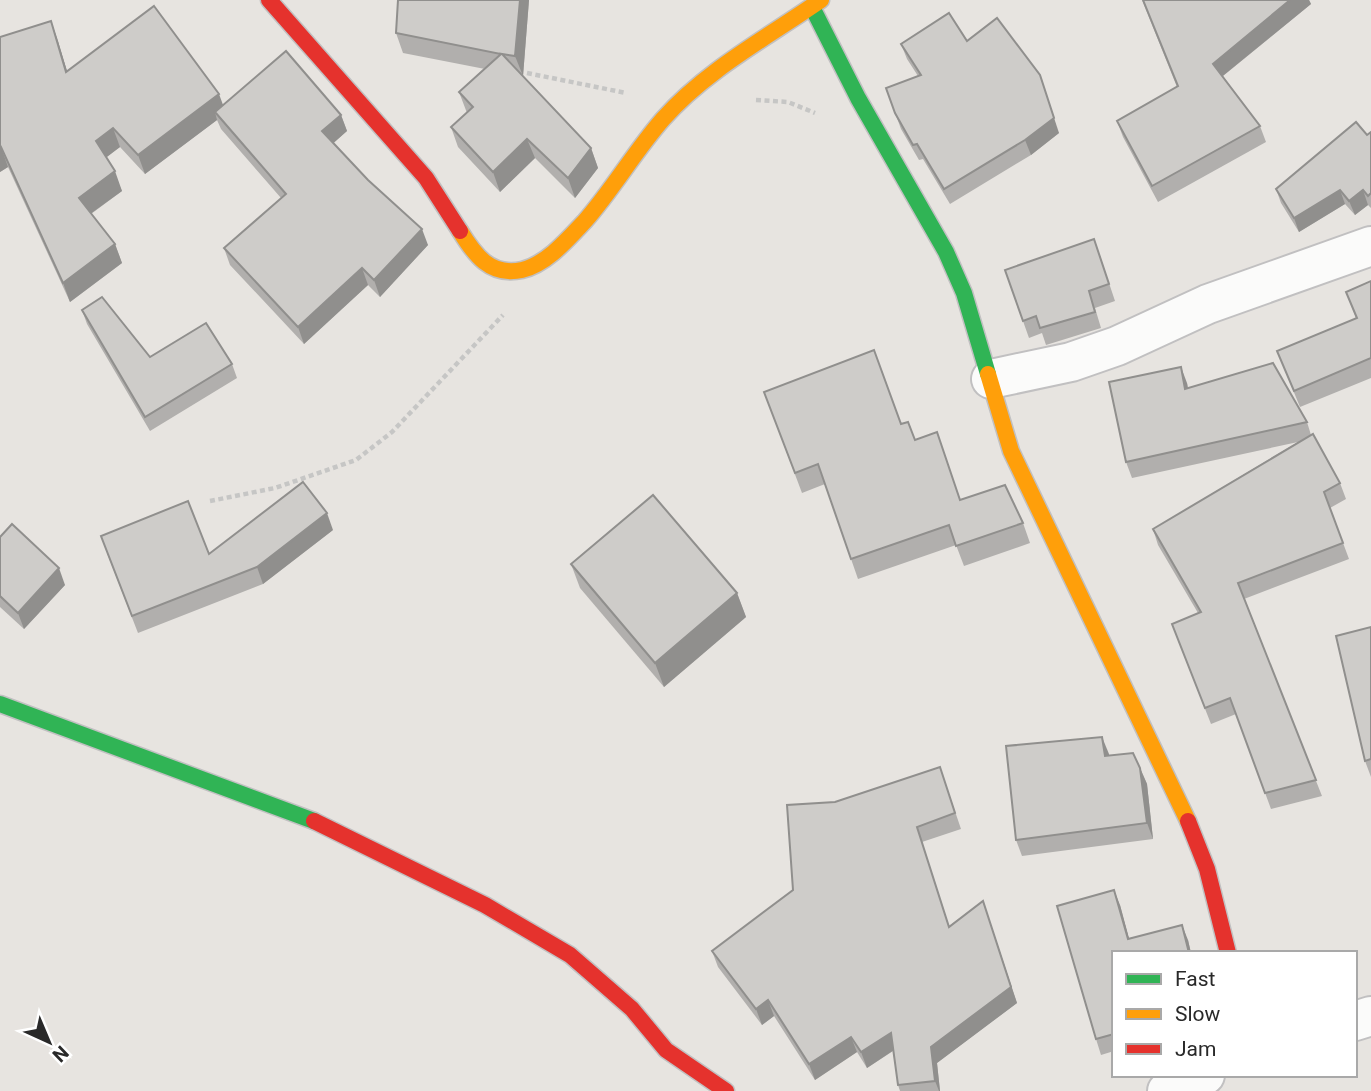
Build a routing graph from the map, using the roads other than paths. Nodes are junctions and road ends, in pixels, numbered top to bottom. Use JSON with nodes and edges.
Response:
{"nodes":[{"id":1,"x":269,"y":0,"type":"edge"},
{"id":2,"x":816,"y":3,"type":"edge"},
{"id":3,"x":1371,"y":247,"type":"edge"},
{"id":4,"x":991,"y":379,"type":"junction"},
{"id":5,"x":0,"y":704,"type":"edge"},
{"id":6,"x":1227,"y":951,"type":"edge"},
{"id":7,"x":1200,"y":1077,"type":"edge"},
{"id":8,"x":726,"y":1091,"type":"edge"},
{"id":9,"x":1167,"y":1091,"type":"edge"}],
"edges":[{"from":1,"to":2,"type":"street"},
{"from":2,"to":4,"type":"street"},
{"from":3,"to":4,"type":"street"},
{"from":4,"to":6,"type":"street"},
{"from":5,"to":8,"type":"street"},
{"from":7,"to":9,"type":"street"}]}
